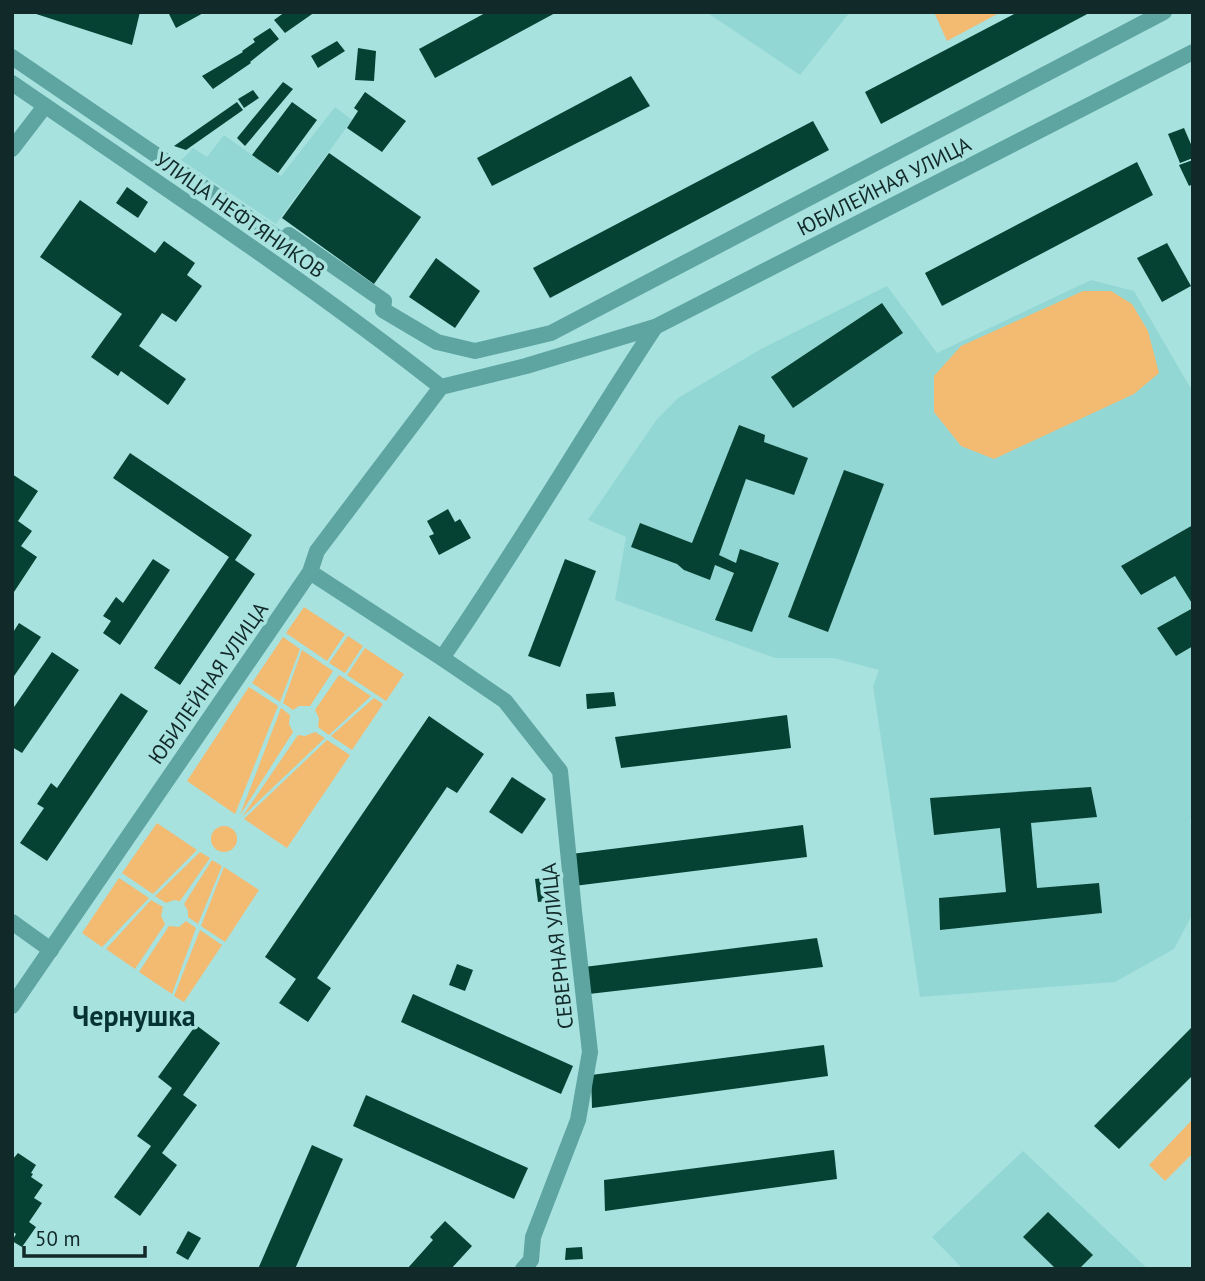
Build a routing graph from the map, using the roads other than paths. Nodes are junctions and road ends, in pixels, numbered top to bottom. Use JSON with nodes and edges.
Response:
{"nodes":[{"id":1,"x":1164,"y":12,"type":"edge"},
{"id":2,"x":1193,"y":52,"type":"edge"},
{"id":3,"x":12,"y":57,"type":"edge"},
{"id":4,"x":12,"y":83,"type":"edge"},
{"id":5,"x":45,"y":106,"type":"junction"},
{"id":6,"x":12,"y":149,"type":"edge"},
{"id":7,"x":655,"y":327,"type":"junction"},
{"id":8,"x":441,"y":387,"type":"junction"},
{"id":9,"x":310,"y":572,"type":"junction"},
{"id":10,"x":442,"y":658,"type":"junction"},
{"id":11,"x":12,"y":922,"type":"edge"},
{"id":12,"x":51,"y":950,"type":"junction"},
{"id":13,"x":12,"y":1006,"type":"edge"},
{"id":14,"x":530,"y":1266,"type":"edge"}],
"edges":[{"from":1,"to":3,"type":"street"},
{"from":2,"to":7,"type":"street","name":"ЮБИЛЕЙНАЯ УЛИЦА"},
{"from":4,"to":5,"type":"street","name":"УЛИЦА НЕФТЯНИКОВ"},
{"from":5,"to":6,"type":"street"},
{"from":5,"to":8,"type":"street","name":"УЛИЦА НЕФТЯНИКОВ"},
{"from":7,"to":8,"type":"street","name":"ЮБИЛЕЙНАЯ УЛИЦА"},
{"from":7,"to":10,"type":"street"},
{"from":8,"to":9,"type":"street","name":"ЮБИЛЕЙНАЯ УЛИЦА"},
{"from":9,"to":10,"type":"street","name":"СЕВЕРНАЯ УЛИЦА"},
{"from":9,"to":12,"type":"street","name":"ЮБИЛЕЙНАЯ УЛИЦА"},
{"from":10,"to":14,"type":"street","name":"СЕВЕРНАЯ УЛИЦА"},
{"from":11,"to":12,"type":"street"},
{"from":12,"to":13,"type":"street","name":"ЮБИЛЕЙНАЯ УЛИЦА"}]}
